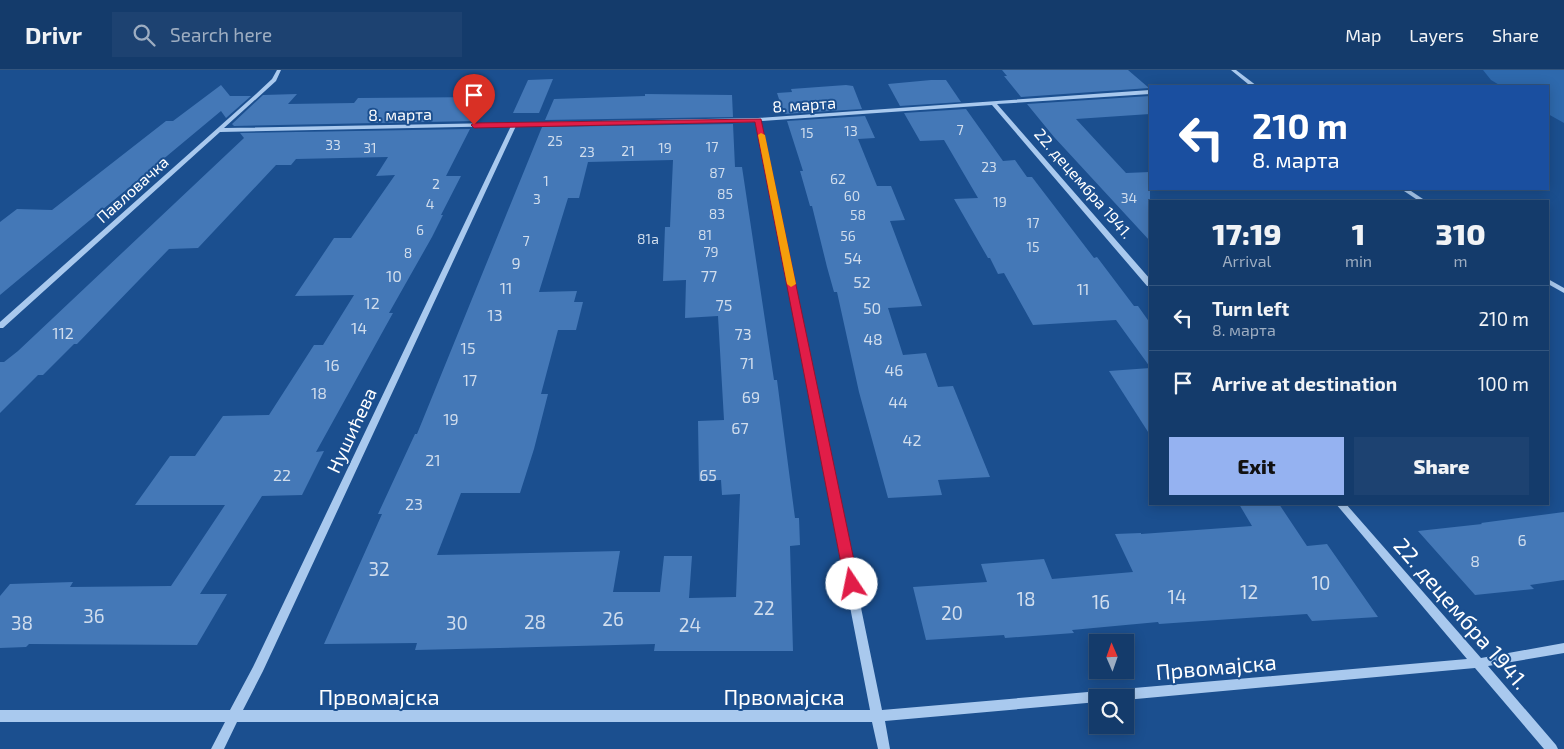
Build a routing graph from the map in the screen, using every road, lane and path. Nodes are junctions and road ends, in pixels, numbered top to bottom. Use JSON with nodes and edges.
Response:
{"nodes":[{"id":1,"x":279,"y":70,"type":"edge"},
{"id":2,"x":1233,"y":70,"type":"edge"},
{"id":3,"x":1252,"y":85,"type":"edge"},
{"id":4,"x":1149,"y":92,"type":"edge"},
{"id":5,"x":993,"y":103,"type":"junction"},
{"id":6,"x":758,"y":120,"type":"junction"},
{"id":7,"x":514,"y":125,"type":"junction"},
{"id":8,"x":219,"y":130,"type":"junction"},
{"id":9,"x":1406,"y":190,"type":"edge"},
{"id":10,"x":1421,"y":200,"type":"edge"},
{"id":11,"x":1549,"y":281,"type":"edge"},
{"id":12,"x":1149,"y":283,"type":"edge"},
{"id":13,"x":1564,"y":291,"type":"edge"},
{"id":14,"x":0,"y":326,"type":"edge"},
{"id":15,"x":1342,"y":505,"type":"edge"},
{"id":16,"x":1564,"y":648,"type":"edge"},
{"id":17,"x":1479,"y":662,"type":"junction"},
{"id":18,"x":0,"y":716,"type":"edge"},
{"id":19,"x":233,"y":716,"type":"junction"},
{"id":20,"x":878,"y":716,"type":"junction"},
{"id":21,"x":217,"y":749,"type":"edge"},
{"id":22,"x":884,"y":749,"type":"edge"},
{"id":23,"x":1552,"y":749,"type":"edge"}],
"edges":[{"from":1,"to":8,"type":"street","name":"Павловачка"},
{"from":2,"to":3,"type":"street"},
{"from":4,"to":5,"type":"street","name":"8. марта"},
{"from":5,"to":6,"type":"street","name":"8. марта"},
{"from":5,"to":12,"type":"street","name":"22. децембра 1941."},
{"from":6,"to":7,"type":"street","name":"8. марта"},
{"from":6,"to":20,"type":"street"},
{"from":7,"to":8,"type":"street","name":"8. марта"},
{"from":7,"to":19,"type":"street","name":"Нушићева"},
{"from":8,"to":14,"type":"street","name":"Павловачка"},
{"from":9,"to":10,"type":"street"},
{"from":11,"to":13,"type":"street"},
{"from":15,"to":17,"type":"street","name":"22. децембра 1941."},
{"from":16,"to":17,"type":"street","name":"Првомајска"},
{"from":17,"to":20,"type":"street","name":"Првомајска"},
{"from":17,"to":23,"type":"street","name":"22. децембра 1941."},
{"from":18,"to":19,"type":"street","name":"Првомајска"},
{"from":19,"to":20,"type":"street","name":"Првомајска"},
{"from":19,"to":21,"type":"street","name":"Нушићева"},
{"from":20,"to":22,"type":"street"}]}
